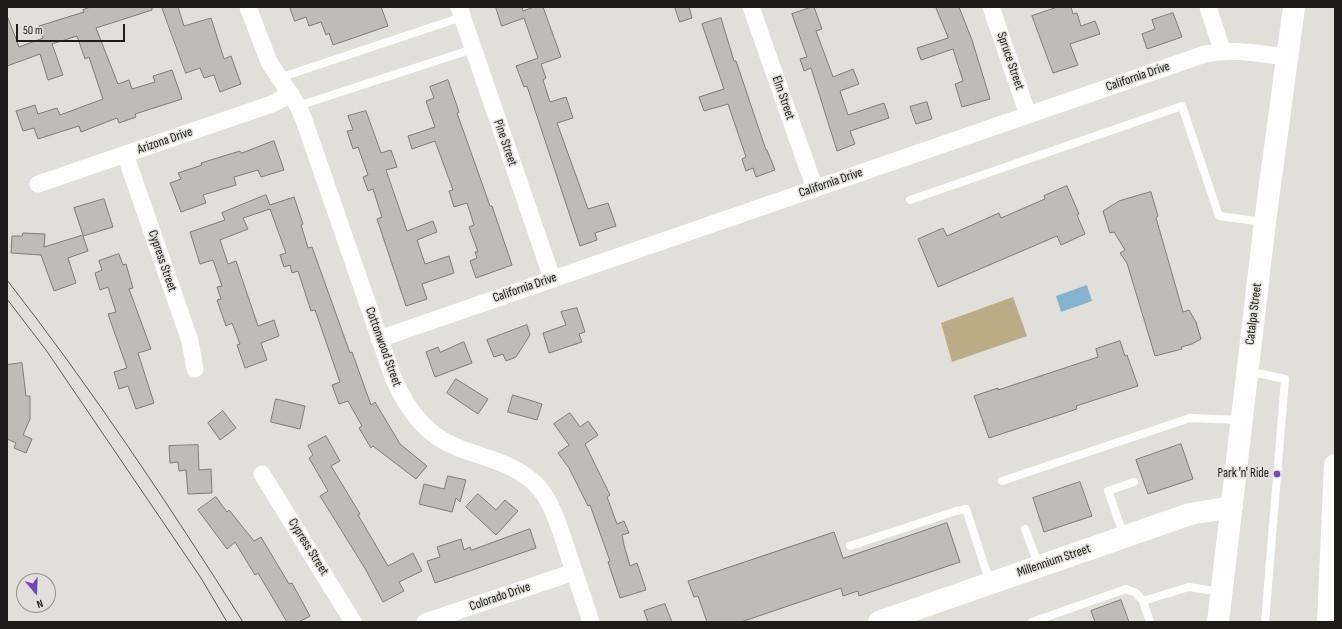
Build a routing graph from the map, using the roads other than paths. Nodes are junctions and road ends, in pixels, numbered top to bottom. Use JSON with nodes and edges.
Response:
{"nodes":[{"id":1,"x":248,"y":7,"type":"edge"},
{"id":2,"x":751,"y":7,"type":"edge"},
{"id":3,"x":991,"y":7,"type":"edge"},
{"id":4,"x":1208,"y":7,"type":"edge"},
{"id":5,"x":1294,"y":7,"type":"edge"},
{"id":6,"x":460,"y":12,"type":"edge"},
{"id":7,"x":473,"y":49,"type":"junction"},
{"id":8,"x":1222,"y":50,"type":"junction"},
{"id":9,"x":1288,"y":58,"type":"junction"},
{"id":10,"x":279,"y":78,"type":"junction"},
{"id":11,"x":294,"y":100,"type":"junction"},
{"id":12,"x":1028,"y":115,"type":"junction"},
{"id":13,"x":125,"y":154,"type":"junction"},
{"id":14,"x":38,"y":184,"type":"dead end"},
{"id":15,"x":815,"y":189,"type":"junction"},
{"id":16,"x":910,"y":200,"type":"dead end"},
{"id":17,"x":1265,"y":222,"type":"junction"},
{"id":18,"x":552,"y":278,"type":"junction"},
{"id":19,"x":379,"y":339,"type":"junction"},
{"id":20,"x":195,"y":369,"type":"dead end"},
{"id":21,"x":1248,"y":371,"type":"junction"},
{"id":22,"x":1242,"y":420,"type":"junction"},
{"id":23,"x":1335,"y":465,"type":"edge"},
{"id":24,"x":262,"y":474,"type":"dead end"},
{"id":25,"x":1002,"y":481,"type":"dead end"},
{"id":26,"x":1134,"y":482,"type":"dead end"},
{"id":27,"x":1232,"y":507,"type":"junction"},
{"id":28,"x":1025,"y":529,"type":"dead end"},
{"id":29,"x":1124,"y":537,"type":"junction"},
{"id":30,"x":850,"y":546,"type":"dead end"},
{"id":31,"x":1039,"y":567,"type":"junction"},
{"id":32,"x":574,"y":572,"type":"junction"},
{"id":33,"x":990,"y":584,"type":"junction"},
{"id":34,"x":1221,"y":592,"type":"junction"},
{"id":35,"x":1143,"y":601,"type":"junction"},
{"id":36,"x":352,"y":622,"type":"edge"},
{"id":37,"x":425,"y":622,"type":"edge"},
{"id":38,"x":591,"y":622,"type":"edge"},
{"id":39,"x":878,"y":622,"type":"edge"},
{"id":40,"x":1032,"y":622,"type":"edge"},
{"id":41,"x":1150,"y":622,"type":"edge"},
{"id":42,"x":1218,"y":622,"type":"edge"},
{"id":43,"x":1265,"y":622,"type":"edge"},
{"id":44,"x":1328,"y":622,"type":"edge"}],
"edges":[{"from":1,"to":10,"type":"street","name":"Cottonwood Street"},
{"from":2,"to":15,"type":"street","name":"Elm Street"},
{"from":3,"to":12,"type":"street","name":"Spruce Street"},
{"from":4,"to":8,"type":"street"},
{"from":5,"to":9,"type":"main road","name":"Catalpa Street"},
{"from":6,"to":7,"type":"street","name":"Pine Street"},
{"from":6,"to":10,"type":"lane"},
{"from":7,"to":11,"type":"lane"},
{"from":7,"to":18,"type":"street","name":"Pine Street"},
{"from":8,"to":9,"type":"street","name":"California Drive"},
{"from":8,"to":12,"type":"street","name":"California Drive"},
{"from":9,"to":17,"type":"main road","name":"Catalpa Street"},
{"from":10,"to":11,"type":"street","name":"Cottonwood Street"},
{"from":11,"to":13,"type":"street","name":"Arizona Drive"},
{"from":11,"to":19,"type":"street","name":"Cottonwood Street"},
{"from":12,"to":15,"type":"street","name":"California Drive"},
{"from":13,"to":14,"type":"street","name":"Arizona Drive"},
{"from":13,"to":20,"type":"street","name":"Cypress Street"},
{"from":15,"to":18,"type":"street","name":"California Drive"},
{"from":16,"to":17,"type":"lane"},
{"from":17,"to":21,"type":"main road","name":"Catalpa Street"},
{"from":18,"to":19,"type":"street","name":"California Drive"},
{"from":19,"to":32,"type":"street","name":"Cottonwood Street"},
{"from":21,"to":22,"type":"main road","name":"Catalpa Street"},
{"from":21,"to":43,"type":"lane"},
{"from":22,"to":25,"type":"lane"},
{"from":22,"to":27,"type":"main road","name":"Catalpa Street"},
{"from":23,"to":44,"type":"main road"},
{"from":24,"to":36,"type":"street","name":"Cypress Street"},
{"from":26,"to":29,"type":"lane"},
{"from":27,"to":29,"type":"main road","name":"Millennium Street"},
{"from":27,"to":34,"type":"main road","name":"Catalpa Street"},
{"from":28,"to":31,"type":"lane"},
{"from":29,"to":31,"type":"main road","name":"Millennium Street"},
{"from":30,"to":33,"type":"lane"},
{"from":31,"to":33,"type":"main road","name":"Millennium Street"},
{"from":32,"to":37,"type":"street","name":"Colorado Drive"},
{"from":32,"to":38,"type":"street","name":"Cottonwood Street"},
{"from":33,"to":39,"type":"main road","name":"Millennium Street"},
{"from":34,"to":35,"type":"lane"},
{"from":34,"to":42,"type":"main road","name":"Catalpa Street"},
{"from":35,"to":40,"type":"lane"},
{"from":35,"to":41,"type":"lane"}]}
